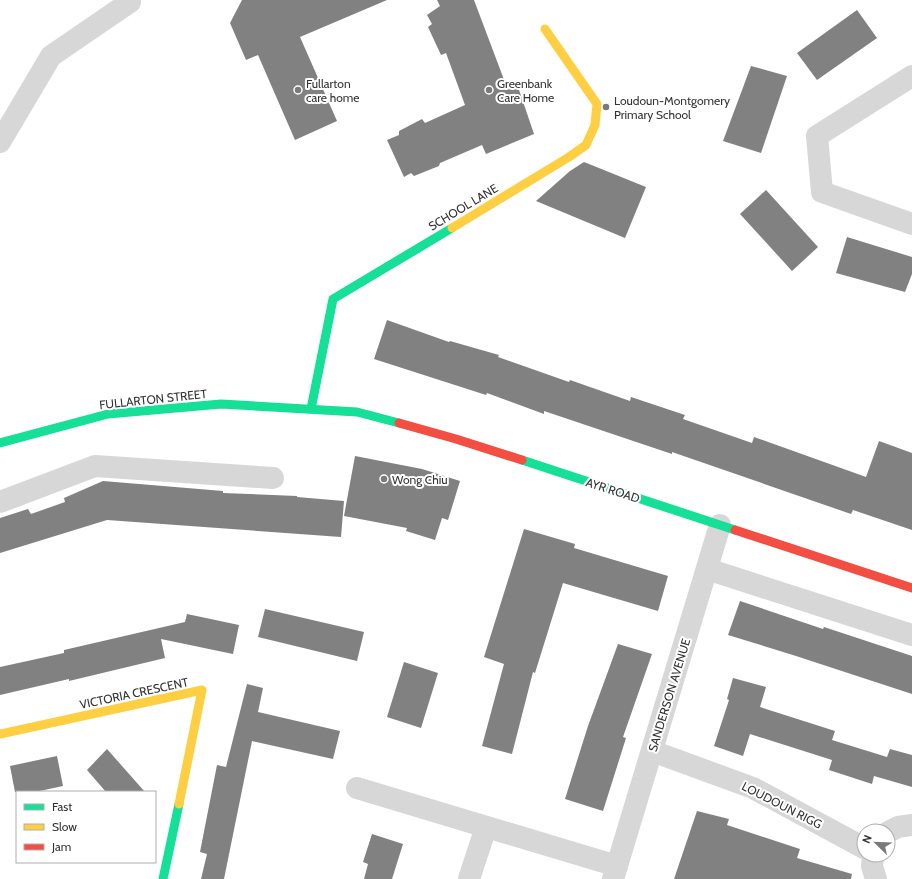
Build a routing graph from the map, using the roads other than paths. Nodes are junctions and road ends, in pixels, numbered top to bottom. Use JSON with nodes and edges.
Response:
{"nodes":[{"id":1,"x":130,"y":2,"type":"dead end"},
{"id":2,"x":545,"y":29,"type":"dead end"},
{"id":3,"x":912,"y":76,"type":"edge"},
{"id":4,"x":0,"y":142,"type":"edge"},
{"id":5,"x":912,"y":224,"type":"edge"},
{"id":6,"x":311,"y":409,"type":"junction"},
{"id":7,"x":0,"y":443,"type":"edge"},
{"id":8,"x":273,"y":478,"type":"dead end"},
{"id":9,"x":0,"y":502,"type":"edge"},
{"id":10,"x":720,"y":525,"type":"junction"},
{"id":11,"x":707,"y":569,"type":"junction"},
{"id":12,"x":912,"y":588,"type":"edge"},
{"id":13,"x":912,"y":635,"type":"edge"},
{"id":14,"x":0,"y":734,"type":"edge"},
{"id":15,"x":652,"y":751,"type":"junction"},
{"id":16,"x":357,"y":788,"type":"dead end"},
{"id":17,"x":912,"y":826,"type":"edge"},
{"id":18,"x":486,"y":827,"type":"junction"},
{"id":19,"x":896,"y":828,"type":"edge"},
{"id":20,"x":856,"y":844,"type":"edge"},
{"id":21,"x":872,"y":863,"type":"edge"},
{"id":22,"x":615,"y":872,"type":"edge"},
{"id":23,"x":163,"y":879,"type":"edge"},
{"id":24,"x":469,"y":879,"type":"edge"},
{"id":25,"x":876,"y":879,"type":"edge"}],
"edges":[{"from":1,"to":4,"type":"street"},
{"from":2,"to":6,"type":"main road","name":"SCHOOL LANE"},
{"from":3,"to":5,"type":"street"},
{"from":6,"to":7,"type":"main road","name":"FULLARTON STREET"},
{"from":6,"to":10,"type":"main road","name":"AYR ROAD"},
{"from":8,"to":9,"type":"street"},
{"from":10,"to":11,"type":"street","name":"SANDERSON AVENUE"},
{"from":10,"to":12,"type":"main road","name":"AYR ROAD"},
{"from":11,"to":13,"type":"street"},
{"from":11,"to":15,"type":"street","name":"SANDERSON AVENUE"},
{"from":14,"to":23,"type":"main road","name":"VICTORIA CRESCENT"},
{"from":15,"to":20,"type":"street","name":"LOUDOUN RIGG"},
{"from":15,"to":22,"type":"street","name":"SANDERSON AVENUE"},
{"from":16,"to":18,"type":"street","name":"SANDERSON AVENUE"},
{"from":17,"to":19,"type":"street"},
{"from":18,"to":22,"type":"street","name":"SANDERSON AVENUE"},
{"from":18,"to":24,"type":"street"},
{"from":21,"to":25,"type":"street"}]}
